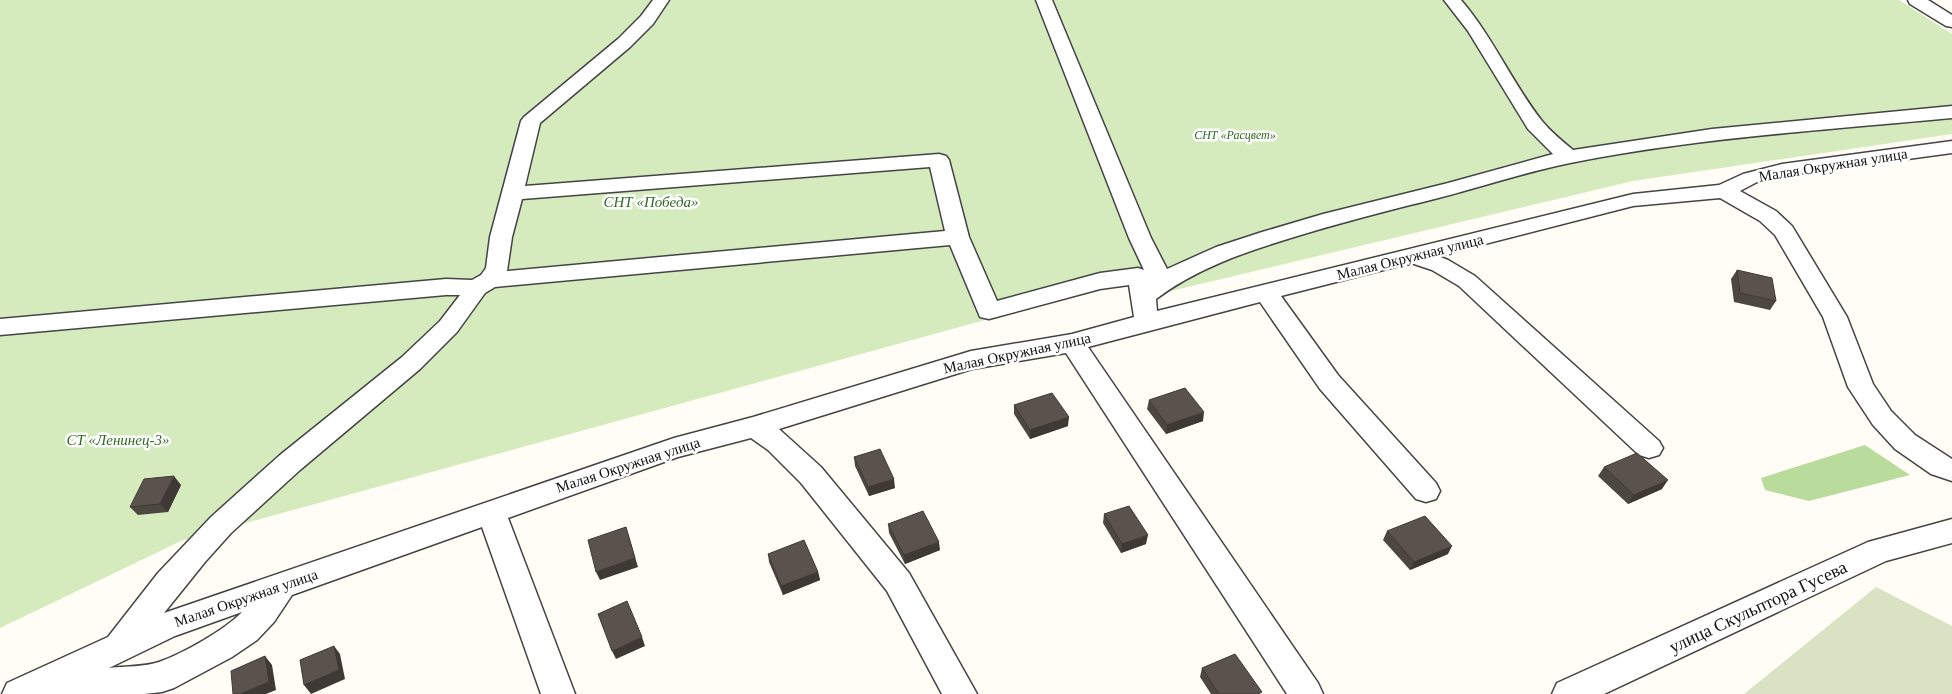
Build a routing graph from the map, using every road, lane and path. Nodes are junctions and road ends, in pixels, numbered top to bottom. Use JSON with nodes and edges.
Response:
{"nodes":[{"id":1,"x":661,"y":0,"type":"edge"},
{"id":2,"x":1044,"y":0,"type":"edge"},
{"id":3,"x":1452,"y":0,"type":"edge"},
{"id":4,"x":1916,"y":0,"type":"edge"},
{"id":5,"x":1952,"y":22,"type":"edge"},
{"id":6,"x":1952,"y":112,"type":"edge"},
{"id":7,"x":1952,"y":147,"type":"edge"},
{"id":8,"x":1568,"y":157,"type":"junction"},
{"id":9,"x":1724,"y":191,"type":"junction"},
{"id":10,"x":513,"y":193,"type":"junction"},
{"id":11,"x":958,"y":238,"type":"junction"},
{"id":12,"x":1414,"y":256,"type":"junction"},
{"id":13,"x":482,"y":284,"type":"junction"},
{"id":14,"x":1153,"y":288,"type":"junction"},
{"id":15,"x":1266,"y":292,"type":"junction"},
{"id":16,"x":1148,"y":322,"type":"junction"},
{"id":17,"x":0,"y":327,"type":"edge"},
{"id":18,"x":1072,"y":343,"type":"junction"},
{"id":19,"x":755,"y":427,"type":"junction"},
{"id":20,"x":1649,"y":448,"type":"dead end"},
{"id":21,"x":1952,"y":470,"type":"edge"},
{"id":22,"x":1426,"y":491,"type":"dead end"},
{"id":23,"x":492,"y":513,"type":"junction"},
{"id":24,"x":1952,"y":531,"type":"edge"},
{"id":25,"x":281,"y":586,"type":"junction"},
{"id":26,"x":118,"y":648,"type":"junction"},
{"id":27,"x":163,"y":686,"type":"edge"},
{"id":28,"x":22,"y":693,"type":"edge"},
{"id":29,"x":558,"y":694,"type":"edge"},
{"id":30,"x":960,"y":694,"type":"edge"},
{"id":31,"x":1306,"y":694,"type":"edge"},
{"id":32,"x":1569,"y":694,"type":"edge"}],
"edges":[{"from":1,"to":10,"type":"street"},
{"from":2,"to":14,"type":"street"},
{"from":3,"to":8,"type":"street"},
{"from":4,"to":5,"type":"street"},
{"from":6,"to":8,"type":"street"},
{"from":7,"to":9,"type":"street","name":"Малая Окружная улица"},
{"from":8,"to":14,"type":"street"},
{"from":9,"to":12,"type":"street","name":"Малая Окружная улица"},
{"from":9,"to":21,"type":"street"},
{"from":10,"to":11,"type":"street"},
{"from":10,"to":13,"type":"street"},
{"from":11,"to":13,"type":"street"},
{"from":11,"to":14,"type":"street"},
{"from":12,"to":15,"type":"street","name":"Малая Окружная улица"},
{"from":12,"to":20,"type":"street"},
{"from":13,"to":17,"type":"street"},
{"from":13,"to":26,"type":"street"},
{"from":14,"to":16,"type":"street"},
{"from":15,"to":16,"type":"street","name":"Малая Окружная улица"},
{"from":15,"to":22,"type":"street"},
{"from":16,"to":18,"type":"street","name":"Малая Окружная улица"},
{"from":18,"to":19,"type":"street","name":"Малая Окружная улица"},
{"from":18,"to":31,"type":"street"},
{"from":19,"to":23,"type":"street","name":"Малая Окружная улица"},
{"from":19,"to":30,"type":"street"},
{"from":23,"to":25,"type":"street","name":"Малая Окружная улица"},
{"from":23,"to":29,"type":"street"},
{"from":24,"to":32,"type":"street","name":"улица Скульптора Гусева"},
{"from":25,"to":26,"type":"street","name":"Малая Окружная улица"},
{"from":25,"to":27,"type":"street"},
{"from":26,"to":28,"type":"street","name":"Малая Окружная улица"},
{"from":27,"to":28,"type":"street"}]}
